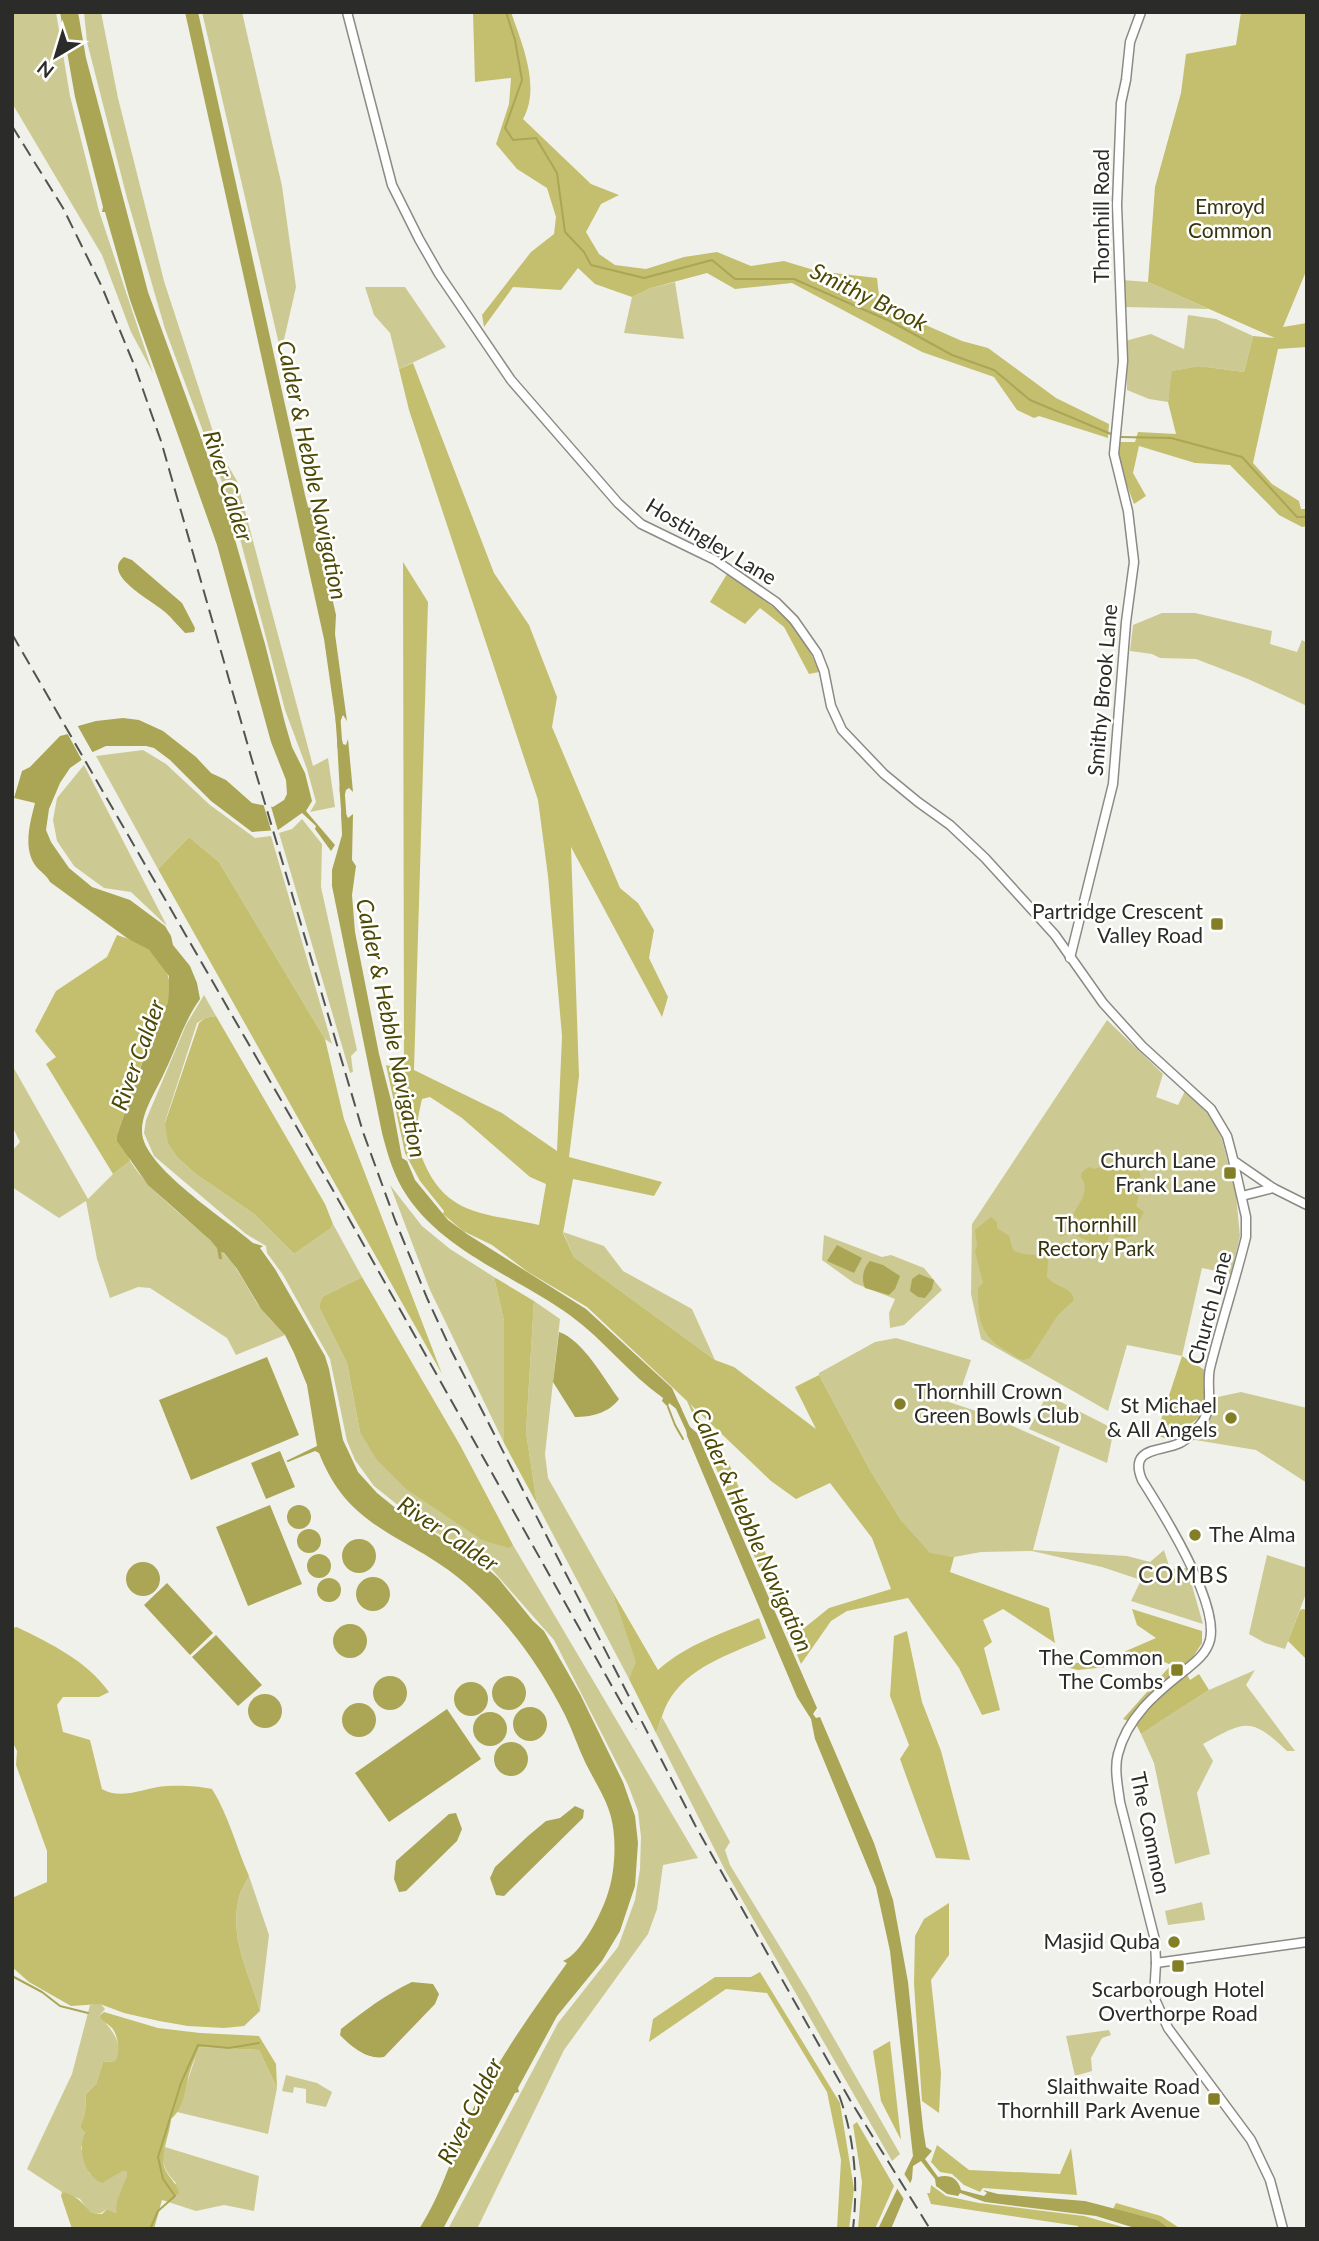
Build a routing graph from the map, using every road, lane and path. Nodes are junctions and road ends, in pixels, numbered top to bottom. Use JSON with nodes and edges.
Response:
{"nodes":[{"id":1,"x":347,"y":12,"type":"edge"},
{"id":2,"x":1141,"y":12,"type":"edge"},
{"id":3,"x":1117,"y":422,"type":"joint"},
{"id":4,"x":1070,"y":958,"type":"junction"},
{"id":5,"x":1233,"y":1158,"type":"junction"},
{"id":6,"x":1273,"y":1188,"type":"junction"},
{"id":7,"x":1241,"y":1196,"type":"junction"},
{"id":8,"x":1307,"y":1205,"type":"edge"},
{"id":9,"x":1211,"y":1637,"type":"joint"},
{"id":10,"x":1307,"y":1942,"type":"edge"},
{"id":11,"x":1156,"y":1963,"type":"junction"},
{"id":12,"x":1283,"y":2229,"type":"edge"}],
"edges":[{"from":1,"to":4,"type":"main road","name":"Hostingley Lane"},
{"from":2,"to":3,"type":"main road","name":"Thornhill Road"},
{"from":3,"to":4,"type":"main road","name":"Smithy Brook Lane"},
{"from":4,"to":5,"type":"main road","name":"Hostingley Lane"},
{"from":5,"to":6,"type":"main road"},
{"from":5,"to":7,"type":"main road","name":"Church Lane"},
{"from":6,"to":7,"type":"main road"},
{"from":6,"to":8,"type":"main road"},
{"from":7,"to":9,"type":"main road","name":"Church Lane"},
{"from":9,"to":11,"type":"main road","name":"The Common"},
{"from":10,"to":11,"type":"main road"},
{"from":11,"to":12,"type":"main road","name":"The Common"}]}
